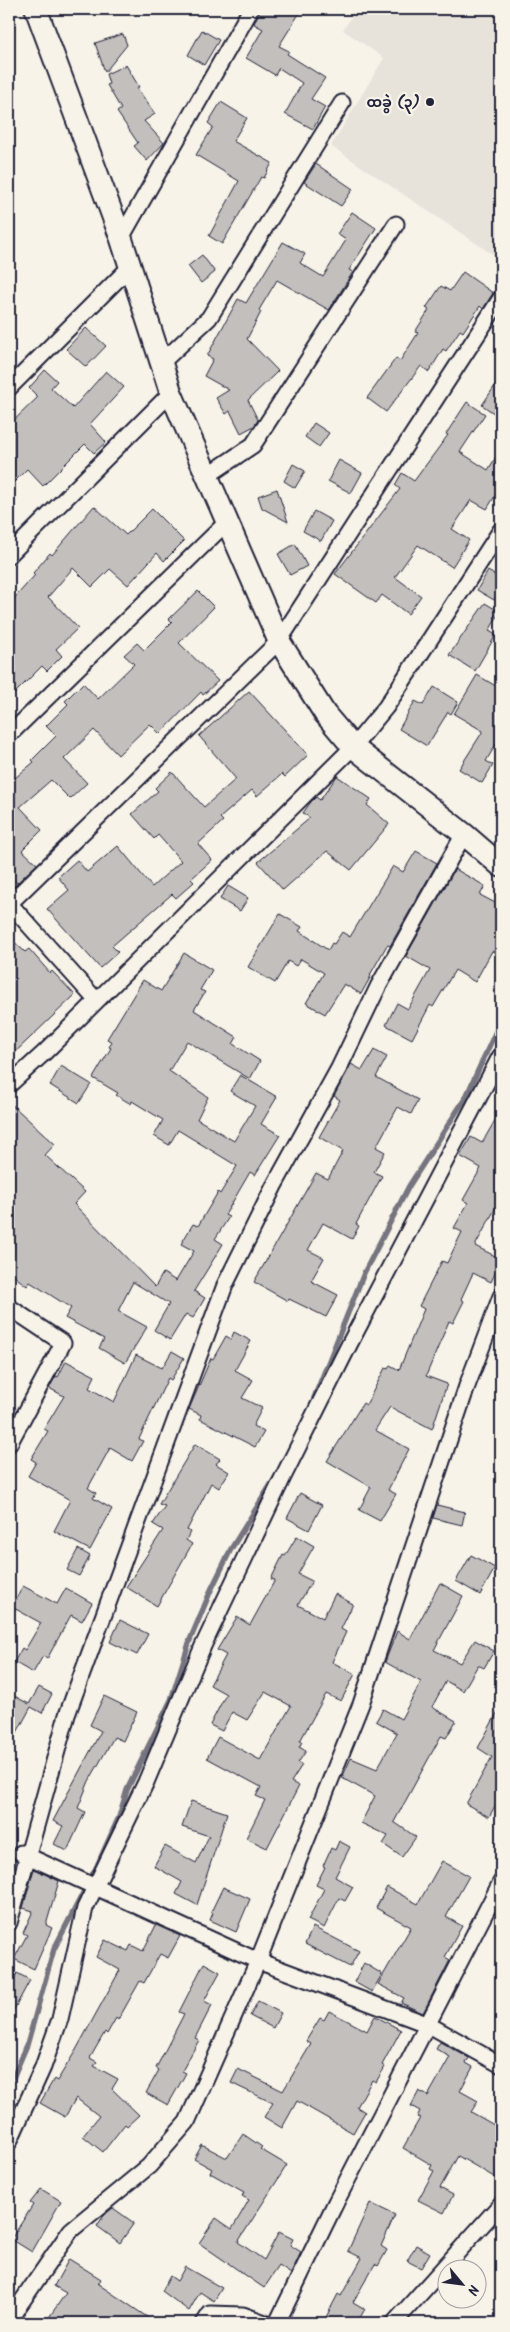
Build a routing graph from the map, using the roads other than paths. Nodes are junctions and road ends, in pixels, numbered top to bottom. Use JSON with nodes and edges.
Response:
{"nodes":[{"id":1,"x":36,"y":9,"type":"edge"},
{"id":2,"x":252,"y":9,"type":"edge"},
{"id":3,"x":342,"y":103,"type":"dead end"},
{"id":4,"x":396,"y":224,"type":"dead end"},
{"id":5,"x":121,"y":238,"type":"junction"},
{"id":6,"x":131,"y":266,"type":"junction"},
{"id":7,"x":501,"y":298,"type":"edge"},
{"id":8,"x":162,"y":362,"type":"junction"},
{"id":9,"x":9,"y":388,"type":"edge"},
{"id":10,"x":171,"y":393,"type":"junction"},
{"id":11,"x":207,"y":476,"type":"junction"},
{"id":12,"x":228,"y":521,"type":"junction"},
{"id":13,"x":501,"y":530,"type":"edge"},
{"id":14,"x":9,"y":555,"type":"edge"},
{"id":15,"x":279,"y":641,"type":"junction"},
{"id":16,"x":9,"y":735,"type":"edge"},
{"id":17,"x":353,"y":747,"type":"junction"},
{"id":18,"x":464,"y":834,"type":"junction"},
{"id":19,"x":501,"y":866,"type":"edge"},
{"id":20,"x":9,"y":903,"type":"edge"},
{"id":21,"x":96,"y":1000,"type":"junction"},
{"id":22,"x":501,"y":1055,"type":"edge"},
{"id":23,"x":9,"y":1085,"type":"edge"},
{"id":24,"x":501,"y":1296,"type":"edge"},
{"id":25,"x":9,"y":1307,"type":"edge"},
{"id":26,"x":9,"y":1444,"type":"edge"},
{"id":27,"x":24,"y":1854,"type":"junction"},
{"id":28,"x":501,"y":1882,"type":"edge"},
{"id":29,"x":96,"y":1888,"type":"junction"},
{"id":30,"x":9,"y":1923,"type":"edge"},
{"id":31,"x":258,"y":1961,"type":"junction"},
{"id":32,"x":428,"y":2025,"type":"junction"},
{"id":33,"x":501,"y":2065,"type":"edge"},
{"id":34,"x":9,"y":2142,"type":"edge"},
{"id":35,"x":501,"y":2204,"type":"edge"},
{"id":36,"x":9,"y":2320,"type":"edge"},
{"id":37,"x":204,"y":2323,"type":"edge"},
{"id":38,"x":264,"y":2323,"type":"edge"},
{"id":39,"x":277,"y":2323,"type":"edge"},
{"id":40,"x":394,"y":2323,"type":"edge"}],
"edges":[{"from":1,"to":5,"type":"street"},
{"from":2,"to":5,"type":"street"},
{"from":3,"to":8,"type":"street"},
{"from":4,"to":11,"type":"street"},
{"from":5,"to":6,"type":"street"},
{"from":6,"to":8,"type":"street"},
{"from":6,"to":9,"type":"street"},
{"from":7,"to":15,"type":"street"},
{"from":8,"to":10,"type":"street"},
{"from":10,"to":11,"type":"street"},
{"from":10,"to":14,"type":"street"},
{"from":11,"to":12,"type":"street"},
{"from":12,"to":15,"type":"street"},
{"from":12,"to":16,"type":"street"},
{"from":13,"to":17,"type":"street"},
{"from":15,"to":17,"type":"street"},
{"from":15,"to":20,"type":"street"},
{"from":17,"to":18,"type":"street"},
{"from":17,"to":21,"type":"street"},
{"from":18,"to":19,"type":"street"},
{"from":18,"to":27,"type":"street"},
{"from":20,"to":21,"type":"street"},
{"from":21,"to":23,"type":"street"},
{"from":22,"to":29,"type":"street"},
{"from":24,"to":31,"type":"street"},
{"from":25,"to":26,"type":"street"},
{"from":27,"to":29,"type":"street"},
{"from":27,"to":30,"type":"street"},
{"from":28,"to":32,"type":"street"},
{"from":29,"to":31,"type":"street"},
{"from":29,"to":34,"type":"street"},
{"from":31,"to":32,"type":"street"},
{"from":31,"to":36,"type":"street"},
{"from":32,"to":33,"type":"street"},
{"from":32,"to":39,"type":"street"},
{"from":35,"to":40,"type":"street"},
{"from":37,"to":38,"type":"street"}]}
